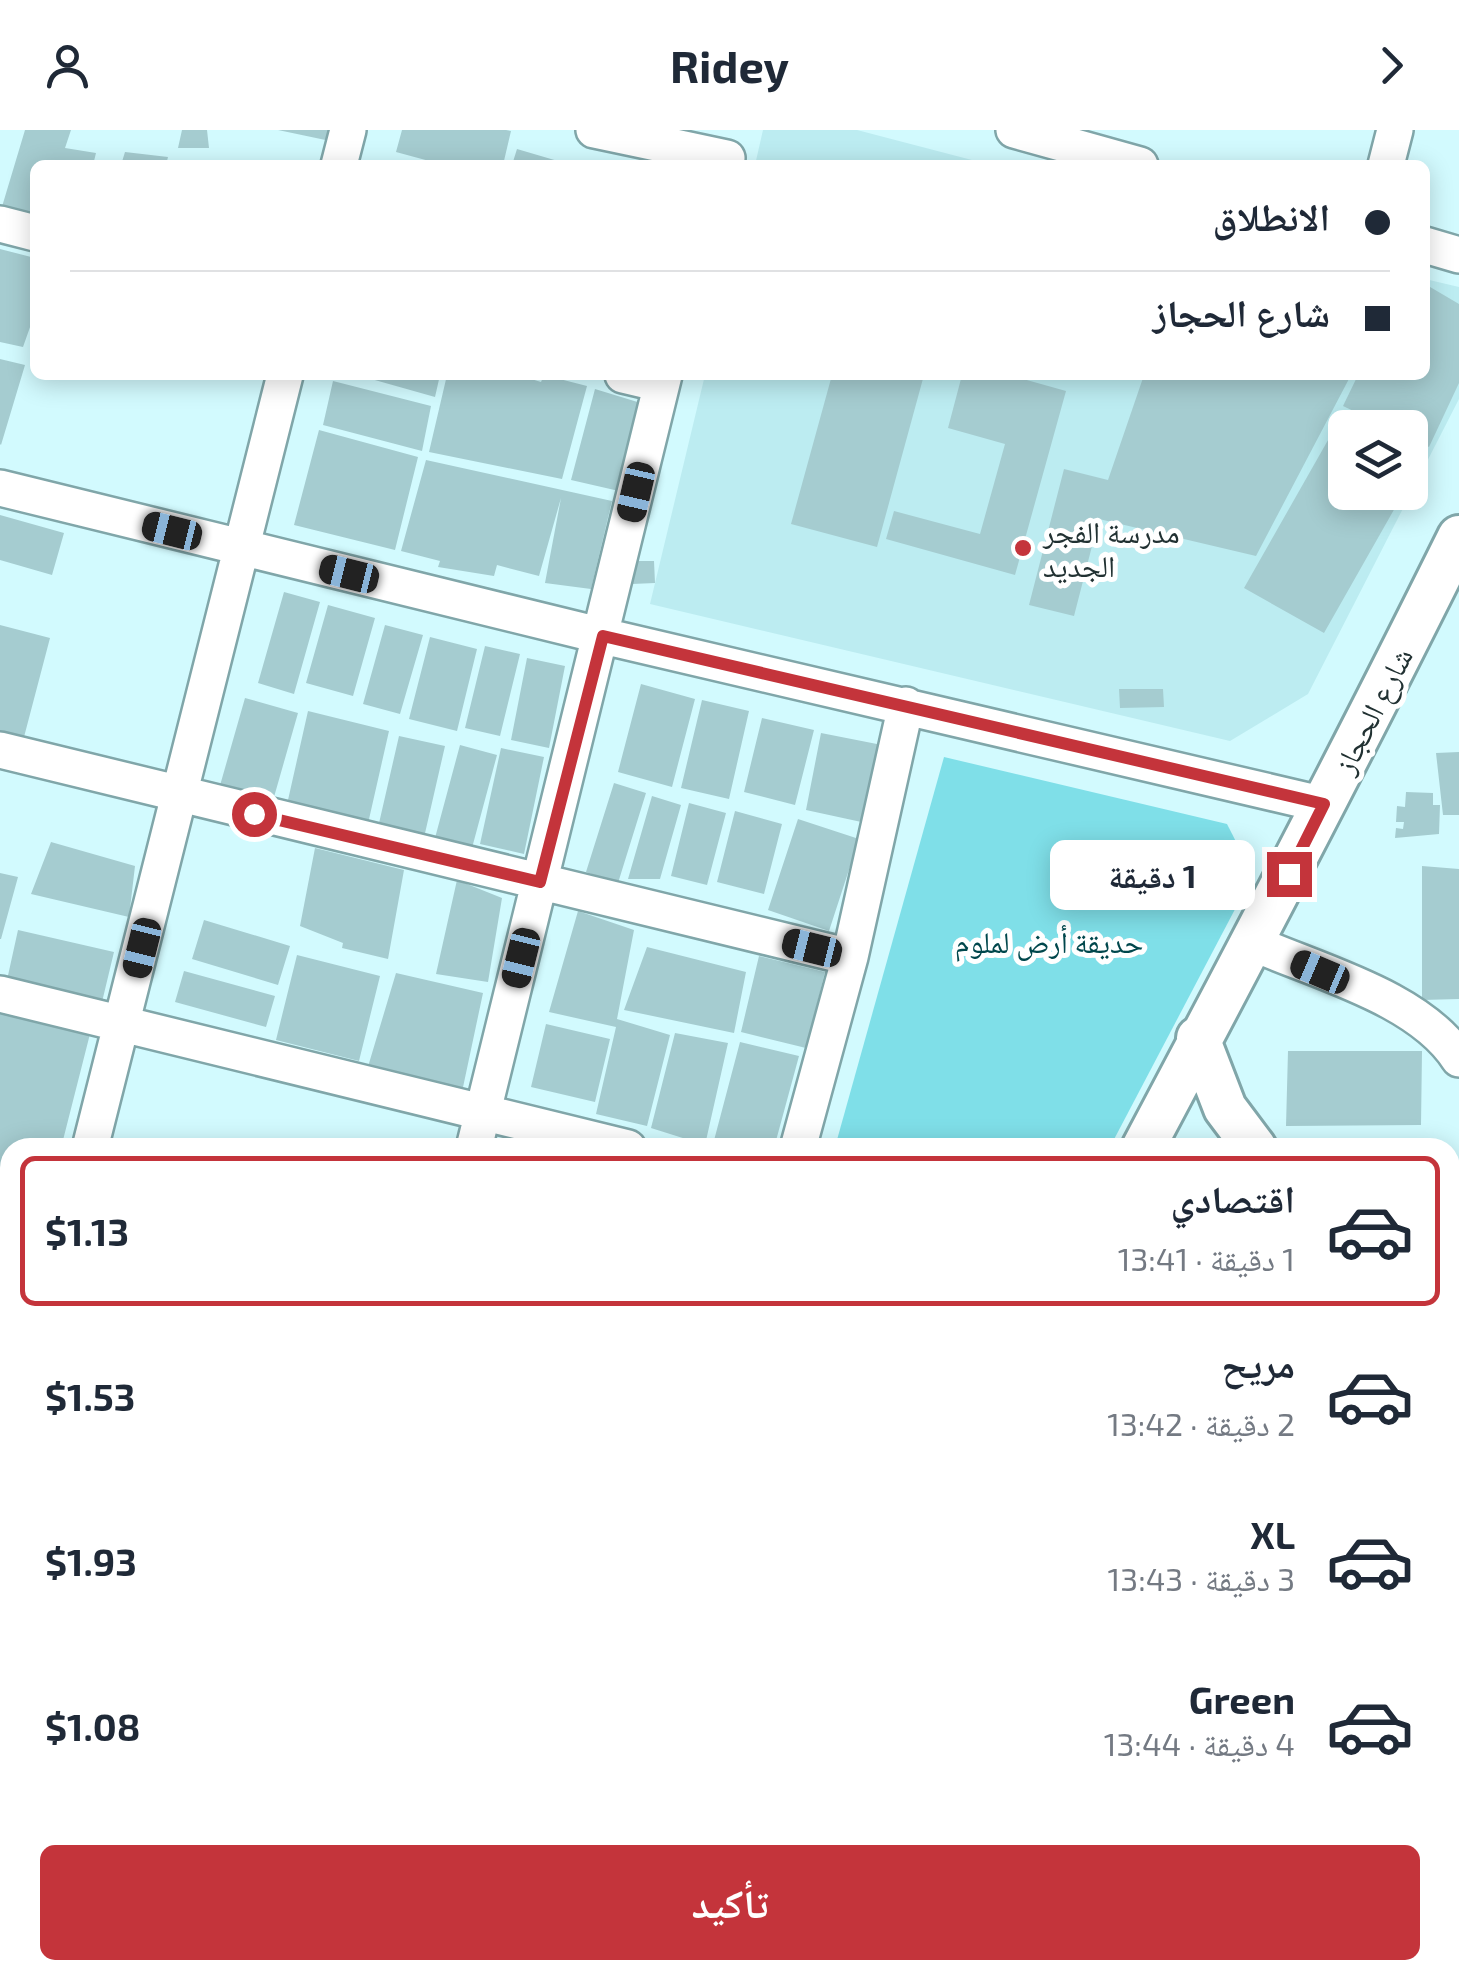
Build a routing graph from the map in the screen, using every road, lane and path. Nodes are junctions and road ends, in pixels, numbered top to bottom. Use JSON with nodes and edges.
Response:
{"nodes":[{"id":1,"x":348,"y":130,"type":"edge"},
{"id":2,"x":594,"y":130,"type":"edge"},
{"id":3,"x":1014,"y":130,"type":"edge"},
{"id":4,"x":1395,"y":130,"type":"edge"},
{"id":5,"x":729,"y":151,"type":"edge"},
{"id":6,"x":340,"y":160,"type":"edge"},
{"id":7,"x":1122,"y":160,"type":"edge"},
{"id":8,"x":1387,"y":160,"type":"edge"},
{"id":9,"x":0,"y":224,"type":"edge"},
{"id":10,"x":30,"y":231,"type":"edge"},
{"id":11,"x":1430,"y":246,"type":"edge"},
{"id":12,"x":1459,"y":255,"type":"edge"},
{"id":13,"x":284,"y":380,"type":"edge"},
{"id":14,"x":663,"y":380,"type":"edge"},
{"id":15,"x":0,"y":488,"type":"edge"},
{"id":16,"x":1459,"y":537,"type":"edge"},
{"id":17,"x":241,"y":548,"type":"junction"},
{"id":18,"x":603,"y":636,"type":"junction"},
{"id":19,"x":906,"y":705,"type":"junction"},
{"id":20,"x":0,"y":750,"type":"edge"},
{"id":21,"x":182,"y":797,"type":"junction"},
{"id":22,"x":1324,"y":804,"type":"junction"},
{"id":23,"x":540,"y":882,"type":"junction"},
{"id":24,"x":1253,"y":943,"type":"junction"},
{"id":25,"x":850,"y":958,"type":"junction"},
{"id":26,"x":0,"y":994,"type":"edge"},
{"id":27,"x":122,"y":1023,"type":"junction"},
{"id":28,"x":1198,"y":1038,"type":"junction"},
{"id":29,"x":1459,"y":1059,"type":"edge"},
{"id":30,"x":484,"y":1110,"type":"junction"},
{"id":31,"x":93,"y":1138,"type":"edge"},
{"id":32,"x":477,"y":1138,"type":"edge"},
{"id":33,"x":590,"y":1138,"type":"edge"},
{"id":34,"x":801,"y":1138,"type":"edge"},
{"id":35,"x":1148,"y":1138,"type":"edge"},
{"id":36,"x":1248,"y":1138,"type":"edge"}],
"edges":[{"from":1,"to":6,"type":"street"},
{"from":2,"to":5,"type":"street"},
{"from":3,"to":7,"type":"street"},
{"from":4,"to":8,"type":"street"},
{"from":9,"to":10,"type":"street"},
{"from":11,"to":12,"type":"street"},
{"from":13,"to":17,"type":"street"},
{"from":14,"to":18,"type":"street"},
{"from":15,"to":17,"type":"street"},
{"from":16,"to":22,"type":"main road","name":"شارع الحجاز"},
{"from":17,"to":18,"type":"street"},
{"from":17,"to":21,"type":"street"},
{"from":18,"to":19,"type":"street"},
{"from":18,"to":23,"type":"street"},
{"from":19,"to":22,"type":"street"},
{"from":19,"to":25,"type":"street"},
{"from":20,"to":21,"type":"street"},
{"from":21,"to":23,"type":"street"},
{"from":21,"to":27,"type":"street"},
{"from":22,"to":24,"type":"main road","name":"شارع الحجاز"},
{"from":23,"to":25,"type":"street"},
{"from":23,"to":30,"type":"street"},
{"from":24,"to":28,"type":"main road","name":"شارع الحجاز"},
{"from":24,"to":29,"type":"street"},
{"from":25,"to":34,"type":"street"},
{"from":26,"to":27,"type":"street"},
{"from":27,"to":30,"type":"street"},
{"from":27,"to":31,"type":"street"},
{"from":28,"to":35,"type":"main road","name":"شارع الحجاز"},
{"from":28,"to":36,"type":"main road"},
{"from":30,"to":32,"type":"street"},
{"from":30,"to":33,"type":"street"}]}
